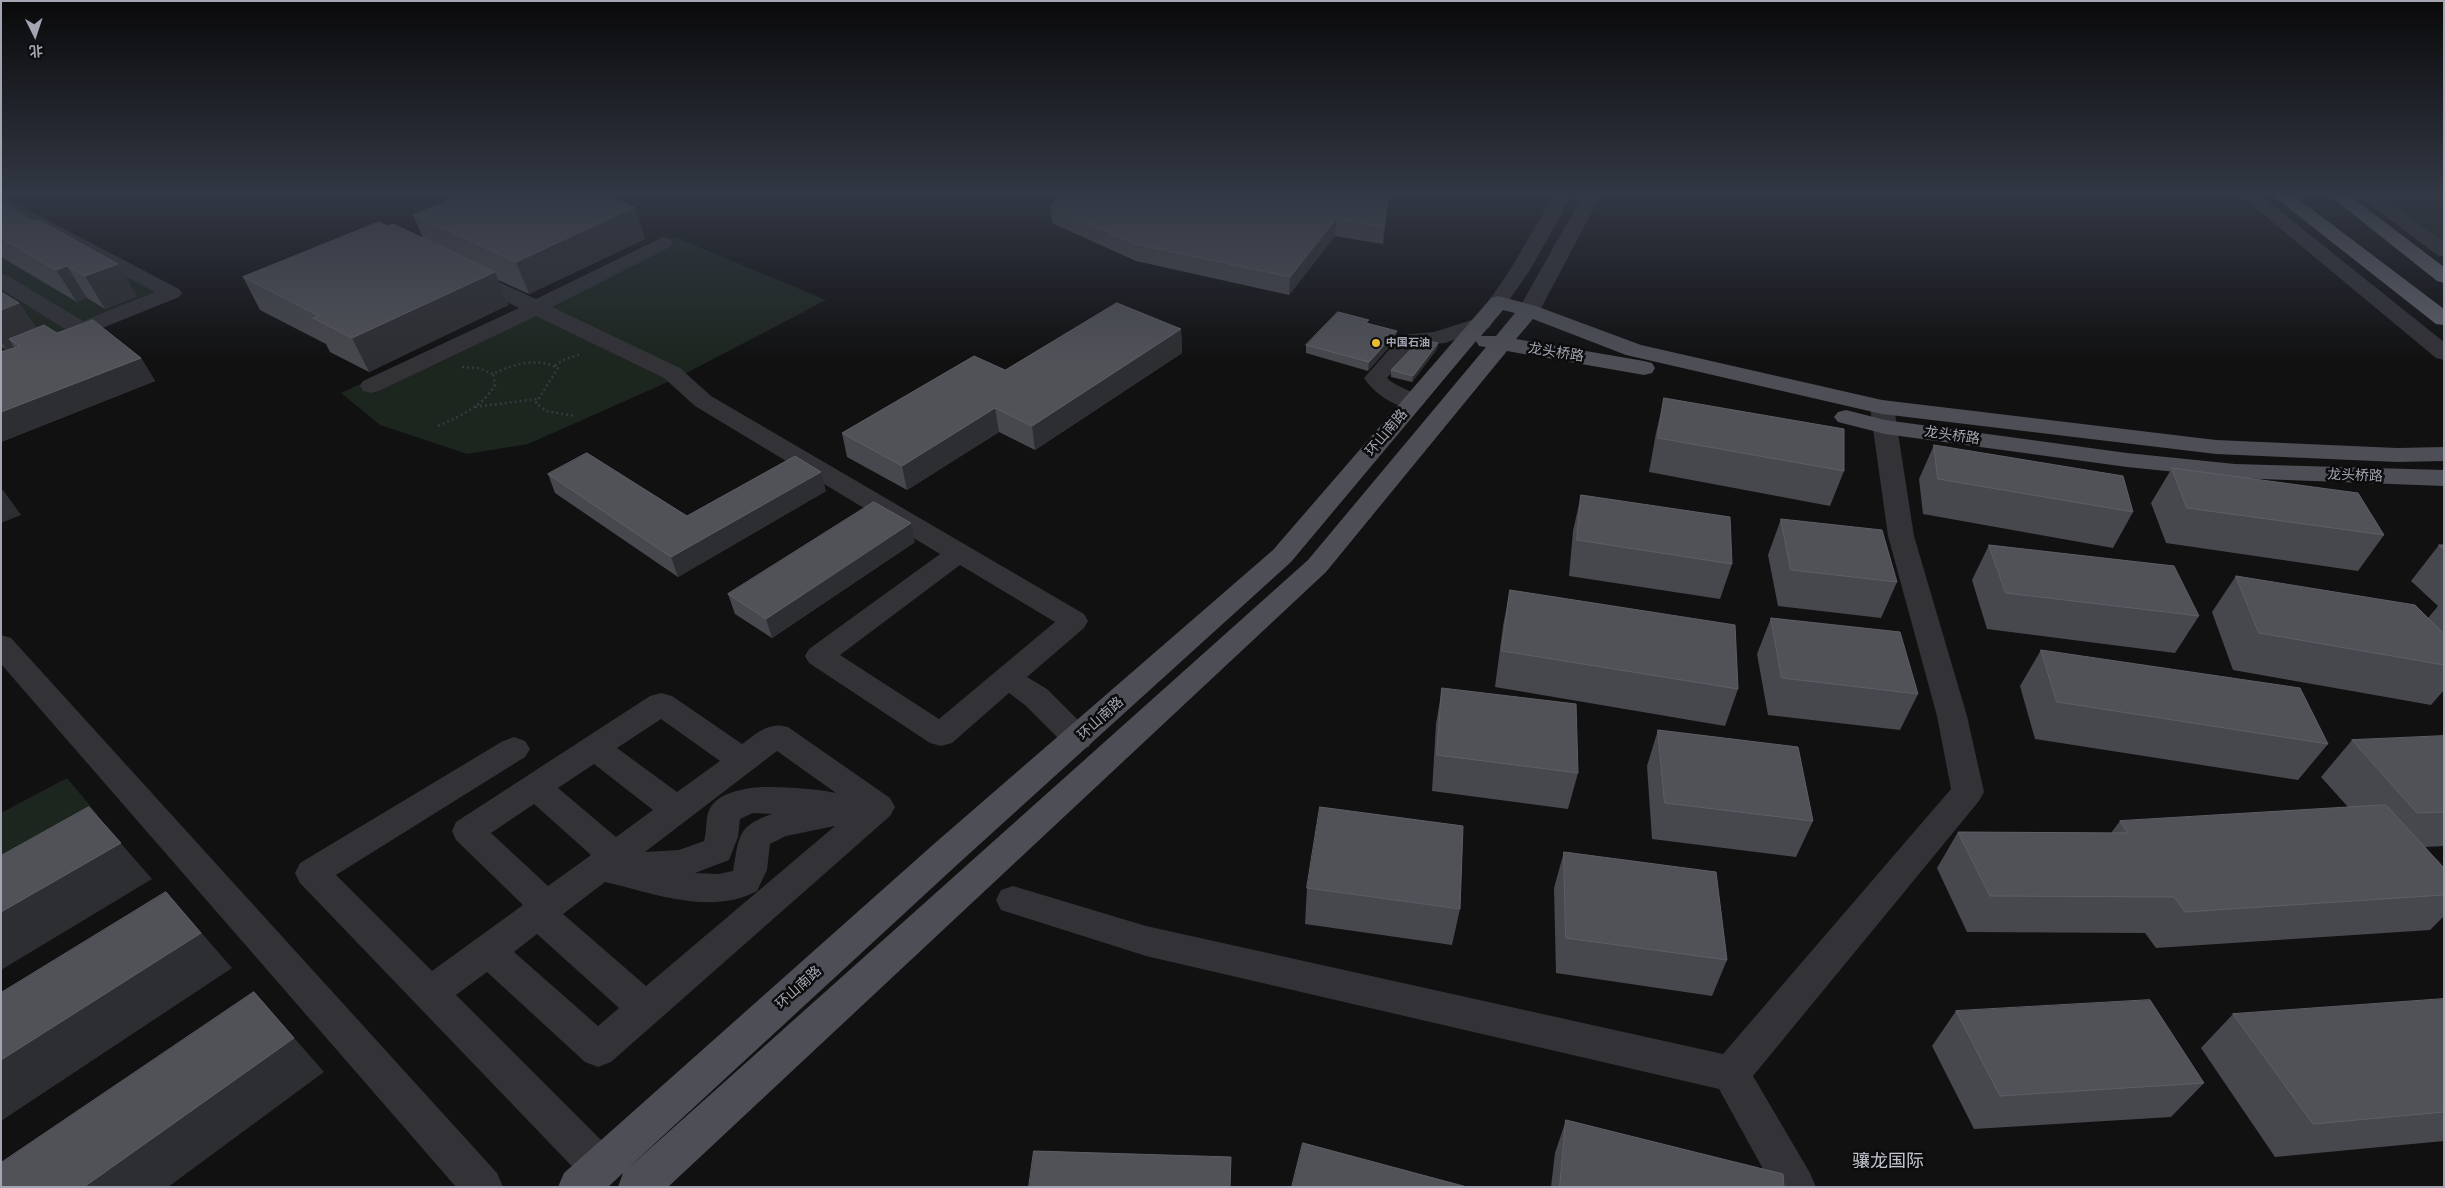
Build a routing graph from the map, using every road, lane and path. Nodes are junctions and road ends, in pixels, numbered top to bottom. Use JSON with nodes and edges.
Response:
{"nodes":[{"id":1,"x":91,"y":250,"type":"edge"},
{"id":2,"x":648,"y":250,"type":"edge"},
{"id":3,"x":1531,"y":250,"type":"edge"},
{"id":4,"x":1562,"y":250,"type":"edge"},
{"id":5,"x":2318,"y":250,"type":"edge"},
{"id":6,"x":2354,"y":250,"type":"edge"},
{"id":7,"x":2410,"y":250,"type":"edge"},
{"id":8,"x":449,"y":266,"type":"edge"},
{"id":9,"x":2444,"y":277,"type":"edge"},
{"id":10,"x":1,"y":280,"type":"edge"},
{"id":11,"x":536,"y":307,"type":"junction"},
{"id":12,"x":1529,"y":310,"type":"junction"},
{"id":13,"x":2444,"y":319,"type":"edge"},
{"id":14,"x":1487,"y":326,"type":"junction"},
{"id":15,"x":82,"y":330,"type":"junction"},
{"id":16,"x":2444,"y":352,"type":"edge"},
{"id":17,"x":1,"y":362,"type":"edge"},
{"id":18,"x":370,"y":386,"type":"dead end"},
{"id":19,"x":537,"y":399,"type":"junction"},
{"id":20,"x":1413,"y":402,"type":"junction"},
{"id":21,"x":474,"y":408,"type":"junction"},
{"id":22,"x":575,"y":416,"type":"dead end"},
{"id":23,"x":1884,"y":417,"type":"junction"},
{"id":24,"x":438,"y":426,"type":"dead end"},
{"id":25,"x":2444,"y":454,"type":"edge"},
{"id":26,"x":2444,"y":478,"type":"edge"},
{"id":27,"x":959,"y":553,"type":"junction"},
{"id":28,"x":1,"y":645,"type":"edge"},
{"id":29,"x":1007,"y":678,"type":"junction"},
{"id":30,"x":1078,"y":739,"type":"junction"},
{"id":31,"x":595,"y":748,"type":"junction"},
{"id":32,"x":514,"y":749,"type":"dead end"},
{"id":33,"x":743,"y":761,"type":"junction"},
{"id":34,"x":536,"y":787,"type":"junction"},
{"id":35,"x":879,"y":807,"type":"junction"},
{"id":36,"x":677,"y":810,"type":"junction"},
{"id":37,"x":608,"y":862,"type":"junction"},
{"id":38,"x":1013,"y":900,"type":"dead end"},
{"id":39,"x":542,"y":910,"type":"junction"},
{"id":40,"x":488,"y":951,"type":"junction"},
{"id":41,"x":430,"y":994,"type":"junction"},
{"id":42,"x":646,"y":1009,"type":"junction"},
{"id":43,"x":1731,"y":1074,"type":"junction"},
{"id":44,"x":589,"y":1177,"type":"edge"},
{"id":45,"x":483,"y":1187,"type":"edge"},
{"id":46,"x":638,"y":1187,"type":"edge"},
{"id":47,"x":1796,"y":1187,"type":"edge"}],
"edges":[{"from":1,"to":15,"type":"street"},
{"from":2,"to":11,"type":"street"},
{"from":3,"to":14,"type":"street","name":"环山南路"},
{"from":4,"to":12,"type":"street","name":"环山南路"},
{"from":5,"to":16,"type":"street"},
{"from":6,"to":13,"type":"highway"},
{"from":7,"to":9,"type":"highway"},
{"from":8,"to":11,"type":"street"},
{"from":10,"to":15,"type":"street"},
{"from":11,"to":18,"type":"street"},
{"from":11,"to":27,"type":"street"},
{"from":12,"to":14,"type":"main road","name":"环山南路"},
{"from":12,"to":23,"type":"main road","name":"龙头桥路"},
{"from":14,"to":20,"type":"main road","name":"环山南路"},
{"from":14,"to":20,"type":"street"},
{"from":14,"to":23,"type":"main road","name":"龙头桥路"},
{"from":14,"to":46,"type":"main road","name":"环山南路"},
{"from":15,"to":17,"type":"street"},
{"from":19,"to":21,"type":"path"},
{"from":19,"to":21,"type":"path"},
{"from":19,"to":22,"type":"path"},
{"from":20,"to":30,"type":"main road","name":"环山南路"},
{"from":21,"to":24,"type":"path"},
{"from":23,"to":25,"type":"main road","name":"龙头桥路"},
{"from":23,"to":26,"type":"main road","name":"龙头桥路"},
{"from":23,"to":43,"type":"street"},
{"from":27,"to":29,"type":"street"},
{"from":27,"to":29,"type":"street"},
{"from":28,"to":45,"type":"street"},
{"from":29,"to":30,"type":"street"},
{"from":30,"to":44,"type":"main road","name":"环山南路"},
{"from":31,"to":33,"type":"street"},
{"from":31,"to":34,"type":"street"},
{"from":31,"to":36,"type":"street"},
{"from":32,"to":41,"type":"street"},
{"from":33,"to":35,"type":"street"},
{"from":33,"to":36,"type":"street"},
{"from":34,"to":37,"type":"street"},
{"from":34,"to":39,"type":"street"},
{"from":35,"to":37,"type":"street"},
{"from":35,"to":42,"type":"street"},
{"from":36,"to":37,"type":"street"},
{"from":37,"to":39,"type":"street"},
{"from":38,"to":43,"type":"street"},
{"from":39,"to":40,"type":"street"},
{"from":39,"to":42,"type":"street"},
{"from":40,"to":41,"type":"street"},
{"from":40,"to":42,"type":"street"},
{"from":41,"to":44,"type":"street"},
{"from":43,"to":47,"type":"street"}]}
